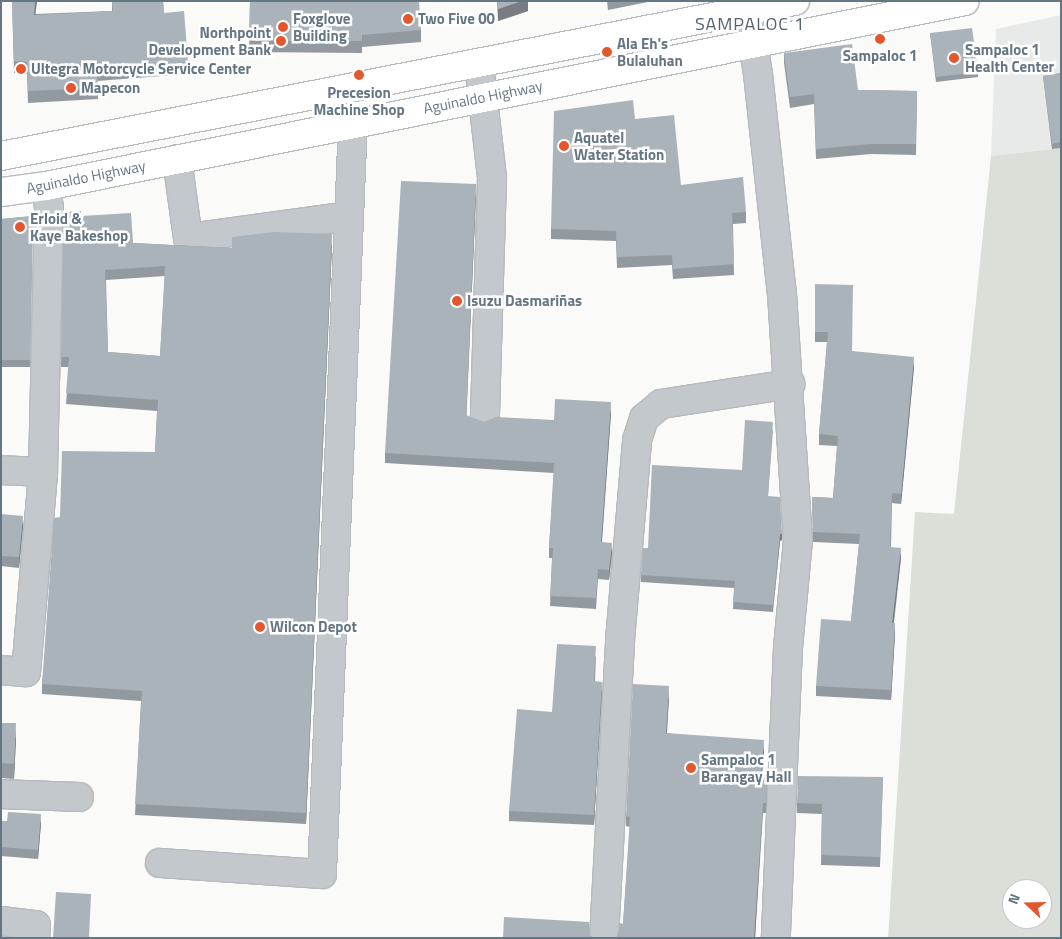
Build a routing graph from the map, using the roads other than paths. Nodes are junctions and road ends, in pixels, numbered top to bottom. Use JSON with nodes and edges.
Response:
{"nodes":[{"id":1,"x":795,"y":1,"type":"edge"},
{"id":2,"x":965,"y":1,"type":"edge"},
{"id":3,"x":748,"y":12,"type":"junction"},
{"id":4,"x":754,"y":43,"type":"junction"},
{"id":5,"x":479,"y":65,"type":"junction"},
{"id":6,"x":482,"y":96,"type":"junction"},
{"id":7,"x":353,"y":123,"type":"junction"},
{"id":8,"x":1,"y":156,"type":"edge"},
{"id":9,"x":177,"y":159,"type":"junction"},
{"id":10,"x":46,"y":186,"type":"junction"},
{"id":11,"x":1,"y":192,"type":"edge"},
{"id":12,"x":349,"y":216,"type":"junction"},
{"id":13,"x":790,"y":384,"type":"junction"},
{"id":14,"x":484,"y":417,"type":"dead end"},
{"id":15,"x":1,"y":470,"type":"edge"},
{"id":16,"x":44,"y":472,"type":"junction"},
{"id":17,"x":1,"y":670,"type":"edge"},
{"id":18,"x":1,"y":794,"type":"edge"},
{"id":19,"x":78,"y":797,"type":"dead end"},
{"id":20,"x":160,"y":863,"type":"dead end"},
{"id":21,"x":1,"y":921,"type":"edge"},
{"id":22,"x":36,"y":931,"type":"edge"},
{"id":23,"x":604,"y":938,"type":"edge"},
{"id":24,"x":776,"y":938,"type":"edge"}],
"edges":[{"from":1,"to":3,"type":"main road"},
{"from":2,"to":4,"type":"main road","name":"Aguinaldo Highway"},
{"from":3,"to":4,"type":"street"},
{"from":3,"to":5,"type":"main road"},
{"from":4,"to":6,"type":"main road","name":"Aguinaldo Highway"},
{"from":4,"to":13,"type":"street"},
{"from":5,"to":6,"type":"street"},
{"from":5,"to":8,"type":"main road"},
{"from":6,"to":7,"type":"main road","name":"Aguinaldo Highway"},
{"from":6,"to":14,"type":"street"},
{"from":7,"to":9,"type":"main road","name":"Aguinaldo Highway"},
{"from":7,"to":12,"type":"street"},
{"from":9,"to":10,"type":"main road","name":"Aguinaldo Highway"},
{"from":9,"to":12,"type":"street"},
{"from":10,"to":11,"type":"main road","name":"Aguinaldo Highway"},
{"from":10,"to":16,"type":"street"},
{"from":12,"to":20,"type":"street"},
{"from":13,"to":23,"type":"street"},
{"from":13,"to":24,"type":"street"},
{"from":15,"to":16,"type":"street"},
{"from":16,"to":17,"type":"street"},
{"from":18,"to":19,"type":"street"},
{"from":21,"to":22,"type":"street"}]}
